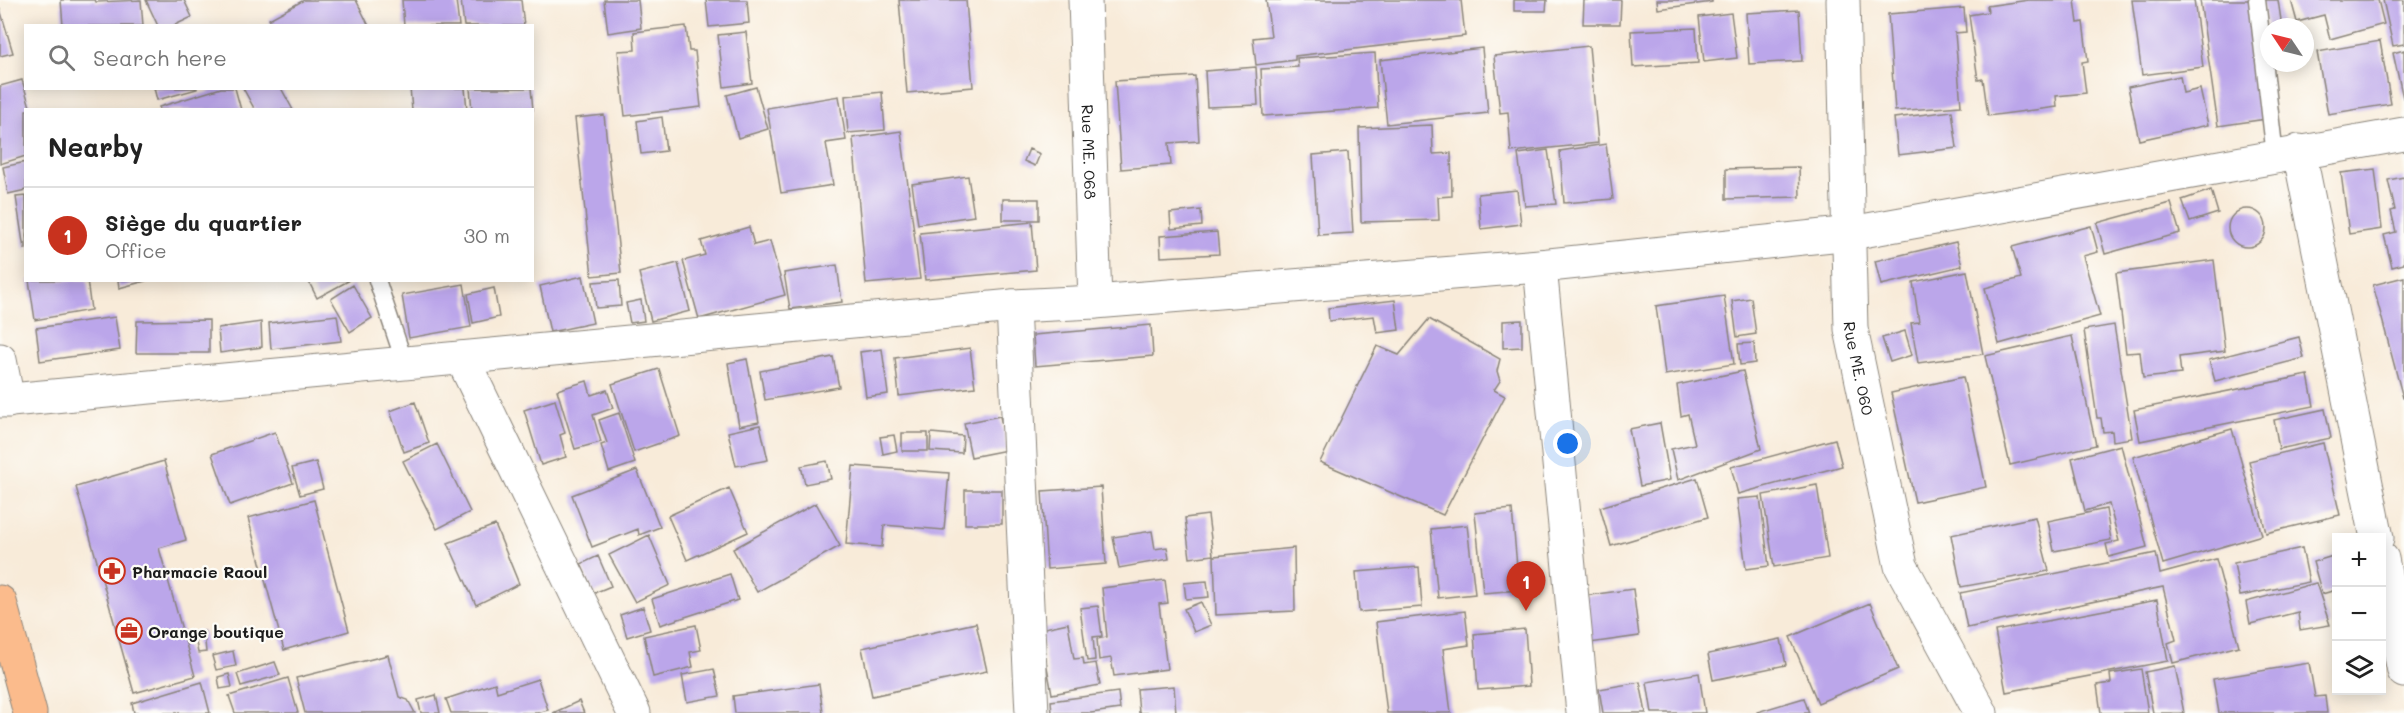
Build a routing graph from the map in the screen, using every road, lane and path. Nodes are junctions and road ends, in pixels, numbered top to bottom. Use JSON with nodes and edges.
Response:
{"nodes":[{"id":1,"x":1086,"y":0,"type":"edge"},
{"id":2,"x":1843,"y":0,"type":"edge"},
{"id":3,"x":2257,"y":0,"type":"edge"},
{"id":4,"x":2404,"y":134,"type":"edge"},
{"id":5,"x":2287,"y":153,"type":"junction"},
{"id":6,"x":1851,"y":233,"type":"junction"},
{"id":7,"x":1540,"y":266,"type":"junction"},
{"id":8,"x":377,"y":282,"type":"edge"},
{"id":9,"x":1095,"y":302,"type":"junction"},
{"id":10,"x":1013,"y":306,"type":"junction"},
{"id":11,"x":462,"y":358,"type":"junction"},
{"id":12,"x":0,"y":360,"type":"edge"},
{"id":13,"x":405,"y":364,"type":"junction"},
{"id":14,"x":4,"y":401,"type":"edge"},
{"id":15,"x":2376,"y":533,"type":"edge"},
{"id":16,"x":2386,"y":579,"type":"edge"},
{"id":17,"x":0,"y":602,"type":"edge"},
{"id":18,"x":2404,"y":670,"type":"edge"},
{"id":19,"x":30,"y":713,"type":"edge"},
{"id":20,"x":634,"y":713,"type":"edge"},
{"id":21,"x":1032,"y":713,"type":"edge"},
{"id":22,"x":1583,"y":713,"type":"edge"},
{"id":23,"x":1981,"y":713,"type":"edge"}],
"edges":[{"from":1,"to":9,"type":"street","name":"Rue ME. 068"},
{"from":2,"to":6,"type":"street","name":"Rue ME. 060"},
{"from":3,"to":5,"type":"lane"},
{"from":4,"to":5,"type":"street"},
{"from":5,"to":6,"type":"street"},
{"from":5,"to":15,"type":"street"},
{"from":6,"to":7,"type":"street"},
{"from":6,"to":23,"type":"street","name":"Rue ME. 060"},
{"from":7,"to":9,"type":"street"},
{"from":7,"to":22,"type":"street"},
{"from":8,"to":13,"type":"lane"},
{"from":9,"to":10,"type":"street"},
{"from":10,"to":11,"type":"street"},
{"from":10,"to":21,"type":"street"},
{"from":11,"to":13,"type":"street"},
{"from":11,"to":20,"type":"street"},
{"from":12,"to":14,"type":"street"},
{"from":13,"to":14,"type":"street"},
{"from":16,"to":18,"type":"street"},
{"from":17,"to":19,"type":"highway"}]}
